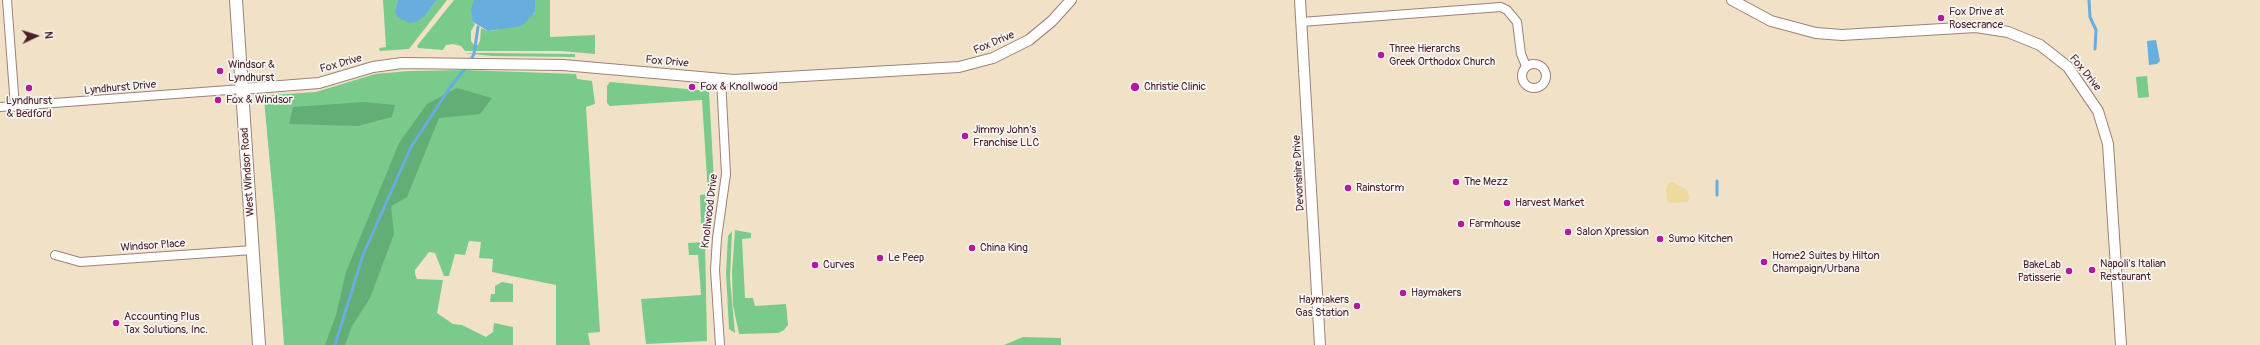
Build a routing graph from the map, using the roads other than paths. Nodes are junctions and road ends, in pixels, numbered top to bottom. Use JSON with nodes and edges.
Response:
{"nodes":[{"id":1,"x":7,"y":0,"type":"edge"},
{"id":2,"x":236,"y":0,"type":"edge"},
{"id":3,"x":1071,"y":0,"type":"edge"},
{"id":4,"x":1300,"y":0,"type":"edge"},
{"id":5,"x":1732,"y":0,"type":"edge"},
{"id":6,"x":1301,"y":22,"type":"junction"},
{"id":7,"x":1526,"y":66,"type":"dead end"},
{"id":8,"x":721,"y":79,"type":"junction"},
{"id":9,"x":242,"y":89,"type":"junction"},
{"id":10,"x":0,"y":107,"type":"edge"},
{"id":11,"x":15,"y":107,"type":"junction"},
{"id":12,"x":253,"y":250,"type":"junction"},
{"id":13,"x":55,"y":255,"type":"dead end"},
{"id":14,"x":259,"y":345,"type":"edge"},
{"id":15,"x":720,"y":345,"type":"edge"},
{"id":16,"x":1320,"y":345,"type":"edge"},
{"id":17,"x":2122,"y":345,"type":"edge"}],
"edges":[{"from":1,"to":11,"type":"street"},
{"from":2,"to":9,"type":"main road","name":"West Windsor Road"},
{"from":3,"to":8,"type":"street","name":"Fox Drive"},
{"from":4,"to":6,"type":"street","name":"Devonshire Drive"},
{"from":5,"to":17,"type":"street","name":"Fox Drive"},
{"from":6,"to":7,"type":"street"},
{"from":6,"to":16,"type":"street","name":"Devonshire Drive"},
{"from":8,"to":9,"type":"street","name":"Fox Drive"},
{"from":8,"to":15,"type":"street","name":"Knollwood Drive"},
{"from":9,"to":11,"type":"street","name":"Lyndhurst Drive"},
{"from":9,"to":12,"type":"main road","name":"West Windsor Road"},
{"from":10,"to":11,"type":"street","name":"Lyndhurst Drive"},
{"from":12,"to":13,"type":"street","name":"Windsor Place"},
{"from":12,"to":14,"type":"main road","name":"West Windsor Road"}]}
